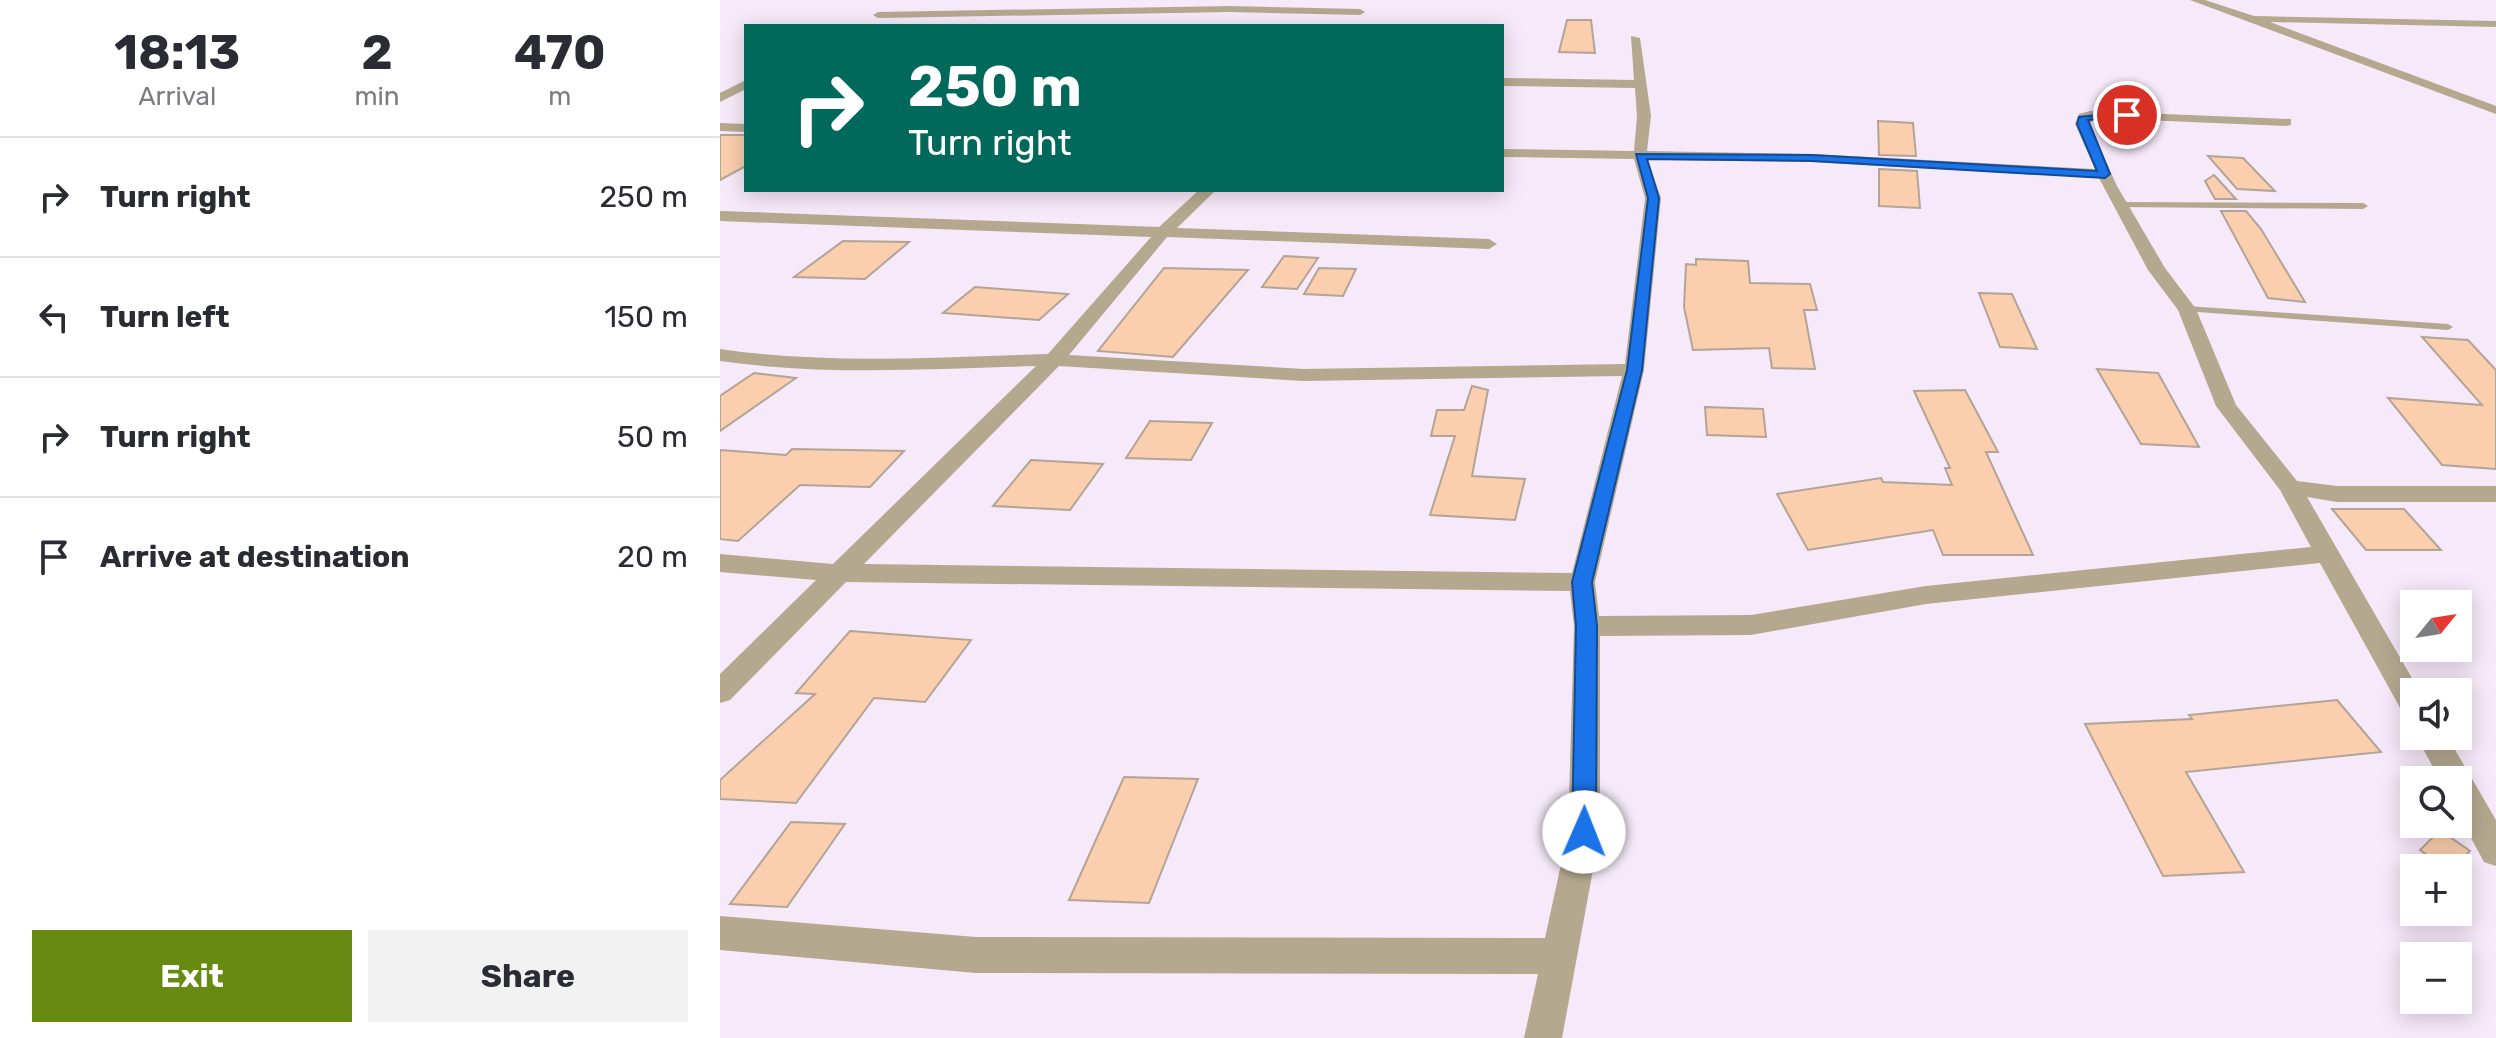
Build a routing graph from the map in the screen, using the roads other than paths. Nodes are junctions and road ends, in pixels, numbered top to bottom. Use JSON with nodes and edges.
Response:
{"nodes":[{"id":1,"x":903,"y":0,"type":"edge"},
{"id":2,"x":1365,"y":0,"type":"edge"},
{"id":3,"x":2195,"y":0,"type":"edge"},
{"id":4,"x":1360,"y":12,"type":"junction"},
{"id":5,"x":2253,"y":19,"type":"junction"},
{"id":6,"x":1354,"y":24,"type":"edge"},
{"id":7,"x":2496,"y":24,"type":"edge"},
{"id":8,"x":1635,"y":38,"type":"dead end"},
{"id":9,"x":1504,"y":82,"type":"edge"},
{"id":10,"x":1642,"y":84,"type":"junction"},
{"id":11,"x":744,"y":85,"type":"edge"},
{"id":12,"x":720,"y":98,"type":"edge"},
{"id":13,"x":2496,"y":110,"type":"edge"},
{"id":14,"x":2286,"y":122,"type":"dead end"},
{"id":15,"x":720,"y":127,"type":"edge"},
{"id":16,"x":744,"y":128,"type":"edge"},
{"id":17,"x":1504,"y":153,"type":"edge"},
{"id":18,"x":1640,"y":156,"type":"junction"},
{"id":19,"x":2105,"y":174,"type":"junction"},
{"id":20,"x":1206,"y":192,"type":"edge"},
{"id":21,"x":2120,"y":205,"type":"junction"},
{"id":22,"x":2363,"y":206,"type":"dead end"},
{"id":23,"x":720,"y":216,"type":"edge"},
{"id":24,"x":1164,"y":231,"type":"junction"},
{"id":25,"x":1489,"y":244,"type":"dead end"},
{"id":26,"x":2187,"y":309,"type":"junction"},
{"id":27,"x":2448,"y":327,"type":"dead end"},
{"id":28,"x":720,"y":355,"type":"edge"},
{"id":29,"x":1054,"y":360,"type":"junction"},
{"id":30,"x":1634,"y":370,"type":"junction"},
{"id":31,"x":2290,"y":487,"type":"junction"},
{"id":32,"x":2496,"y":494,"type":"edge"},
{"id":33,"x":2328,"y":554,"type":"junction"},
{"id":34,"x":720,"y":563,"type":"edge"},
{"id":35,"x":838,"y":573,"type":"junction"},
{"id":36,"x":1582,"y":582,"type":"junction"},
{"id":37,"x":1587,"y":626,"type":"junction"},
{"id":38,"x":2400,"y":682,"type":"edge"},
{"id":39,"x":720,"y":692,"type":"edge"},
{"id":40,"x":2472,"y":809,"type":"edge"},
{"id":41,"x":2496,"y":851,"type":"edge"},
{"id":42,"x":720,"y":933,"type":"edge"},
{"id":43,"x":1560,"y":956,"type":"junction"},
{"id":44,"x":1543,"y":1038,"type":"edge"}],
"edges":[{"from":1,"to":4,"type":"street"},
{"from":2,"to":4,"type":"street"},
{"from":3,"to":5,"type":"street"},
{"from":4,"to":6,"type":"street"},
{"from":5,"to":7,"type":"street"},
{"from":5,"to":13,"type":"street"},
{"from":8,"to":10,"type":"street"},
{"from":9,"to":10,"type":"street"},
{"from":10,"to":18,"type":"street"},
{"from":11,"to":12,"type":"street"},
{"from":14,"to":19,"type":"street"},
{"from":15,"to":16,"type":"street"},
{"from":17,"to":18,"type":"street"},
{"from":18,"to":19,"type":"street"},
{"from":18,"to":30,"type":"street"},
{"from":19,"to":21,"type":"street"},
{"from":20,"to":24,"type":"street"},
{"from":21,"to":22,"type":"lane"},
{"from":21,"to":26,"type":"street"},
{"from":23,"to":24,"type":"street"},
{"from":24,"to":25,"type":"street"},
{"from":24,"to":29,"type":"street"},
{"from":26,"to":27,"type":"lane"},
{"from":26,"to":31,"type":"street"},
{"from":28,"to":29,"type":"street"},
{"from":29,"to":30,"type":"street"},
{"from":29,"to":35,"type":"street"},
{"from":30,"to":36,"type":"street"},
{"from":31,"to":32,"type":"street"},
{"from":31,"to":33,"type":"street"},
{"from":33,"to":37,"type":"street"},
{"from":33,"to":38,"type":"street"},
{"from":34,"to":35,"type":"street"},
{"from":35,"to":36,"type":"street"},
{"from":35,"to":39,"type":"street"},
{"from":36,"to":37,"type":"street"},
{"from":37,"to":43,"type":"street"},
{"from":40,"to":41,"type":"street"},
{"from":42,"to":43,"type":"street"},
{"from":43,"to":44,"type":"street"}]}
